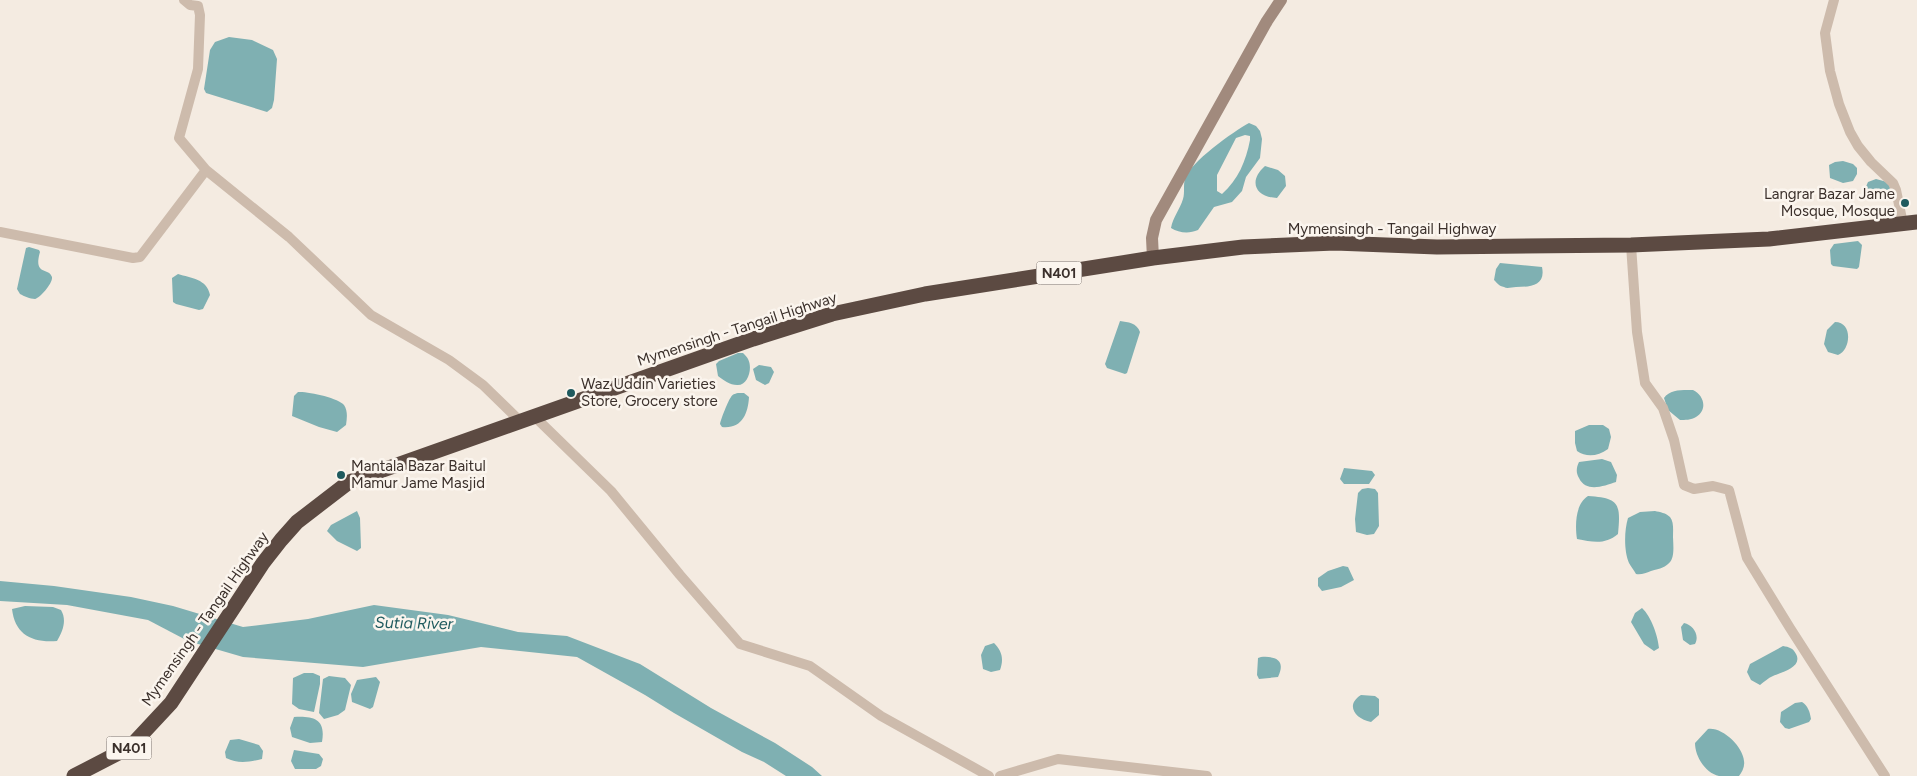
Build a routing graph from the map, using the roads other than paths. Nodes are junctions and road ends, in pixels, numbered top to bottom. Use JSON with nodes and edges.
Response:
{"nodes":[{"id":1,"x":184,"y":0,"type":"edge"},
{"id":2,"x":1281,"y":0,"type":"edge"},
{"id":3,"x":1834,"y":0,"type":"edge"},
{"id":4,"x":206,"y":170,"type":"junction"},
{"id":5,"x":1910,"y":223,"type":"edge"},
{"id":6,"x":0,"y":232,"type":"edge"},
{"id":7,"x":1630,"y":245,"type":"junction"},
{"id":8,"x":1153,"y":258,"type":"junction"},
{"id":9,"x":527,"y":418,"type":"junction"},
{"id":10,"x":84,"y":775,"type":"edge"},
{"id":11,"x":989,"y":776,"type":"edge"},
{"id":12,"x":1000,"y":776,"type":"edge"},
{"id":13,"x":1207,"y":776,"type":"edge"},
{"id":14,"x":1885,"y":776,"type":"edge"}],
"edges":[{"from":1,"to":4,"type":"street"},
{"from":2,"to":8,"type":"main road"},
{"from":3,"to":5,"type":"street"},
{"from":4,"to":6,"type":"street"},
{"from":4,"to":9,"type":"street"},
{"from":5,"to":7,"type":"highway","name":"Mymensingh - Tangail Highway","number":"N401"},
{"from":7,"to":8,"type":"highway","name":"Mymensingh - Tangail Highway","number":"N401"},
{"from":7,"to":14,"type":"street"},
{"from":8,"to":9,"type":"highway","name":"Mymensingh - Tangail Highway","number":"N401"},
{"from":9,"to":10,"type":"highway","name":"Mymensingh - Tangail Highway","number":"N401"},
{"from":9,"to":11,"type":"street"},
{"from":12,"to":13,"type":"street"}]}
